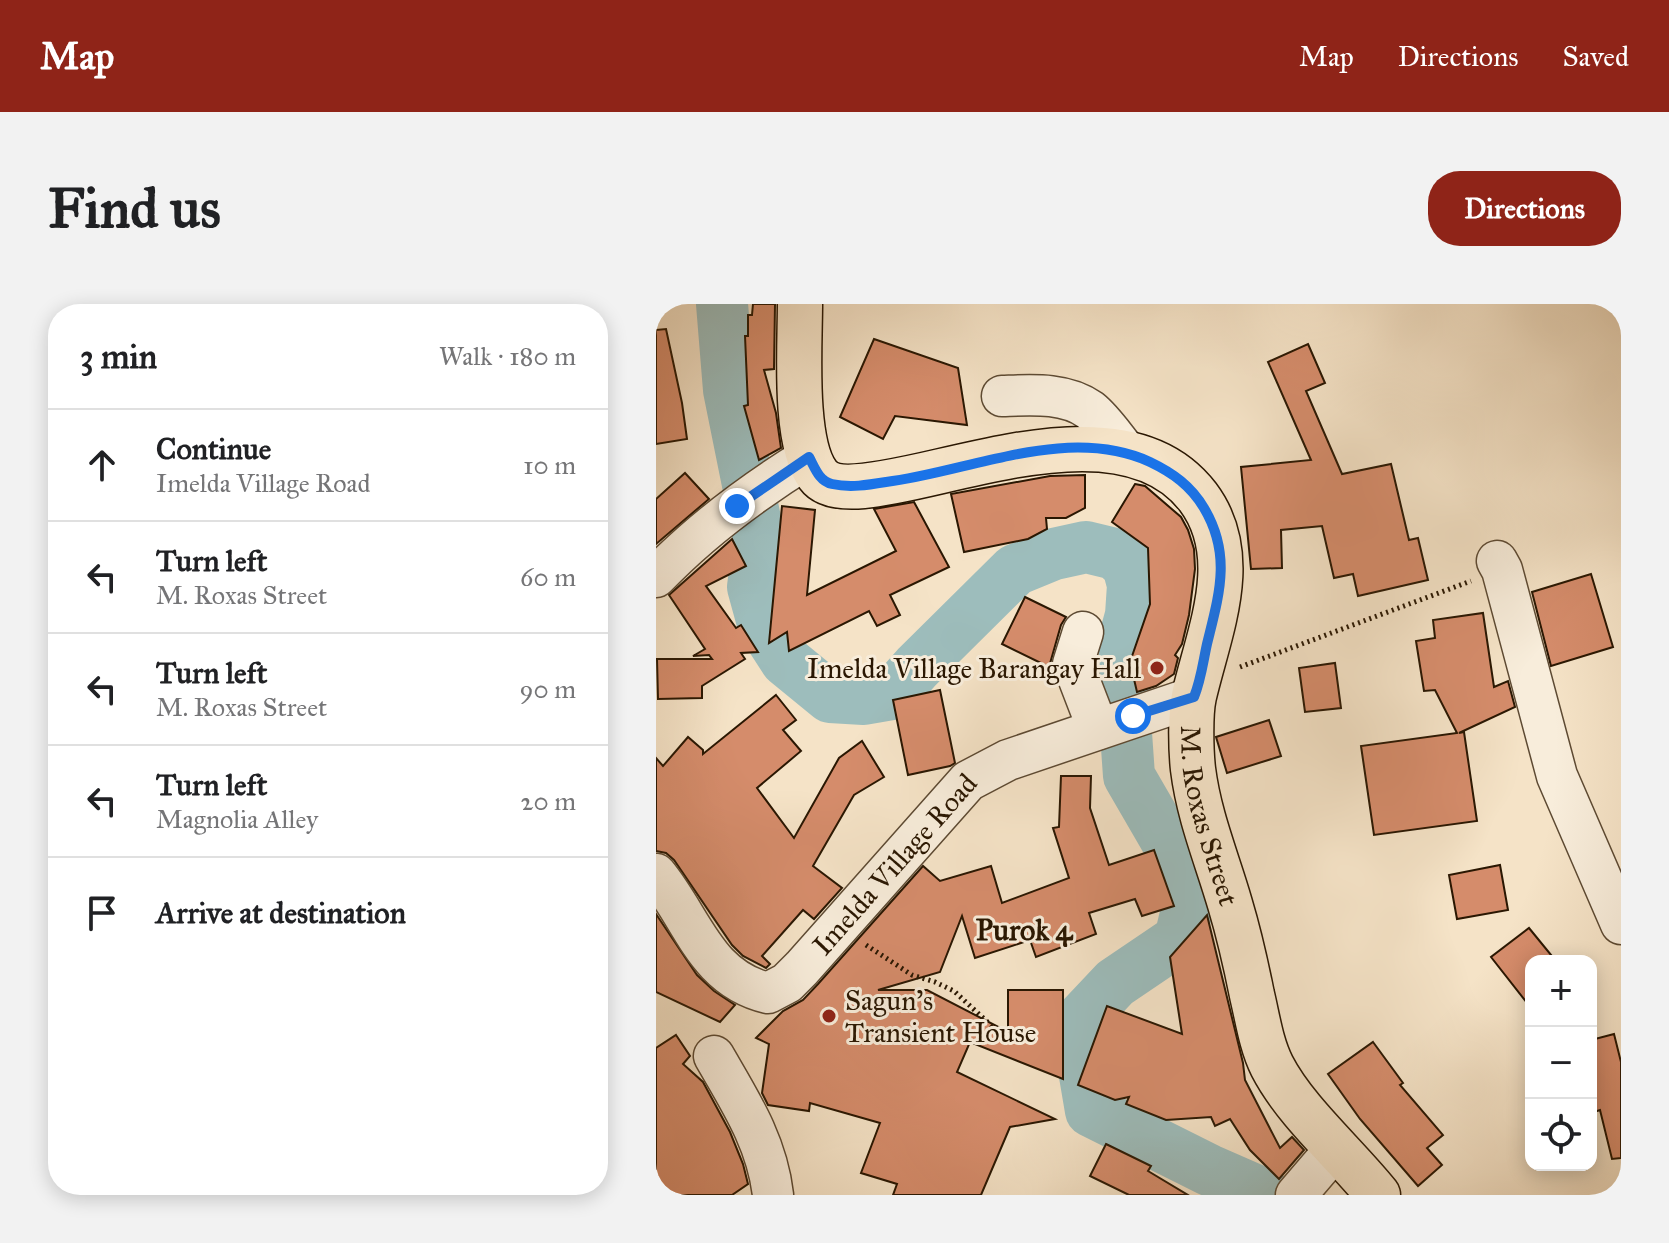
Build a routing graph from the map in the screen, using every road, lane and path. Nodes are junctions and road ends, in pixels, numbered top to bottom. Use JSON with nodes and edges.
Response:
{"nodes":[{"id":1,"x":800,"y":304,"type":"edge"},
{"id":2,"x":1002,"y":396,"type":"dead end"},
{"id":3,"x":1128,"y":454,"type":"junction"},
{"id":4,"x":798,"y":464,"type":"junction"},
{"id":5,"x":1499,"y":565,"type":"joint"},
{"id":6,"x":656,"y":577,"type":"edge"},
{"id":7,"x":1083,"y":632,"type":"dead end"},
{"id":8,"x":1196,"y":690,"type":"junction"},
{"id":9,"x":1115,"y":723,"type":"junction"},
{"id":10,"x":656,"y":874,"type":"edge"},
{"id":11,"x":1621,"y":924,"type":"edge"},
{"id":12,"x":839,"y":926,"type":"junction"},
{"id":13,"x":1003,"y":1039,"type":"dead end"},
{"id":14,"x":714,"y":1056,"type":"dead end"},
{"id":15,"x":1337,"y":1147,"type":"junction"},
{"id":16,"x":773,"y":1195,"type":"edge"},
{"id":17,"x":1296,"y":1195,"type":"edge"},
{"id":18,"x":1378,"y":1195,"type":"edge"}],
"edges":[{"from":1,"to":4,"type":"main road"},
{"from":2,"to":3,"type":"street"},
{"from":3,"to":4,"type":"main road","name":"M. Roxas Street"},
{"from":3,"to":8,"type":"main road","name":"M. Roxas Street"},
{"from":4,"to":6,"type":"street"},
{"from":5,"to":8,"type":"path"},
{"from":5,"to":11,"type":"street"},
{"from":7,"to":9,"type":"street"},
{"from":8,"to":9,"type":"street","name":"Imelda Village Road"},
{"from":8,"to":15,"type":"main road","name":"M. Roxas Street"},
{"from":9,"to":12,"type":"street","name":"Imelda Village Road"},
{"from":10,"to":12,"type":"street","name":"Imelda Village Road"},
{"from":12,"to":13,"type":"path"},
{"from":14,"to":16,"type":"street"},
{"from":15,"to":17,"type":"street"},
{"from":15,"to":18,"type":"main road","name":"M. Roxas Street"}]}
